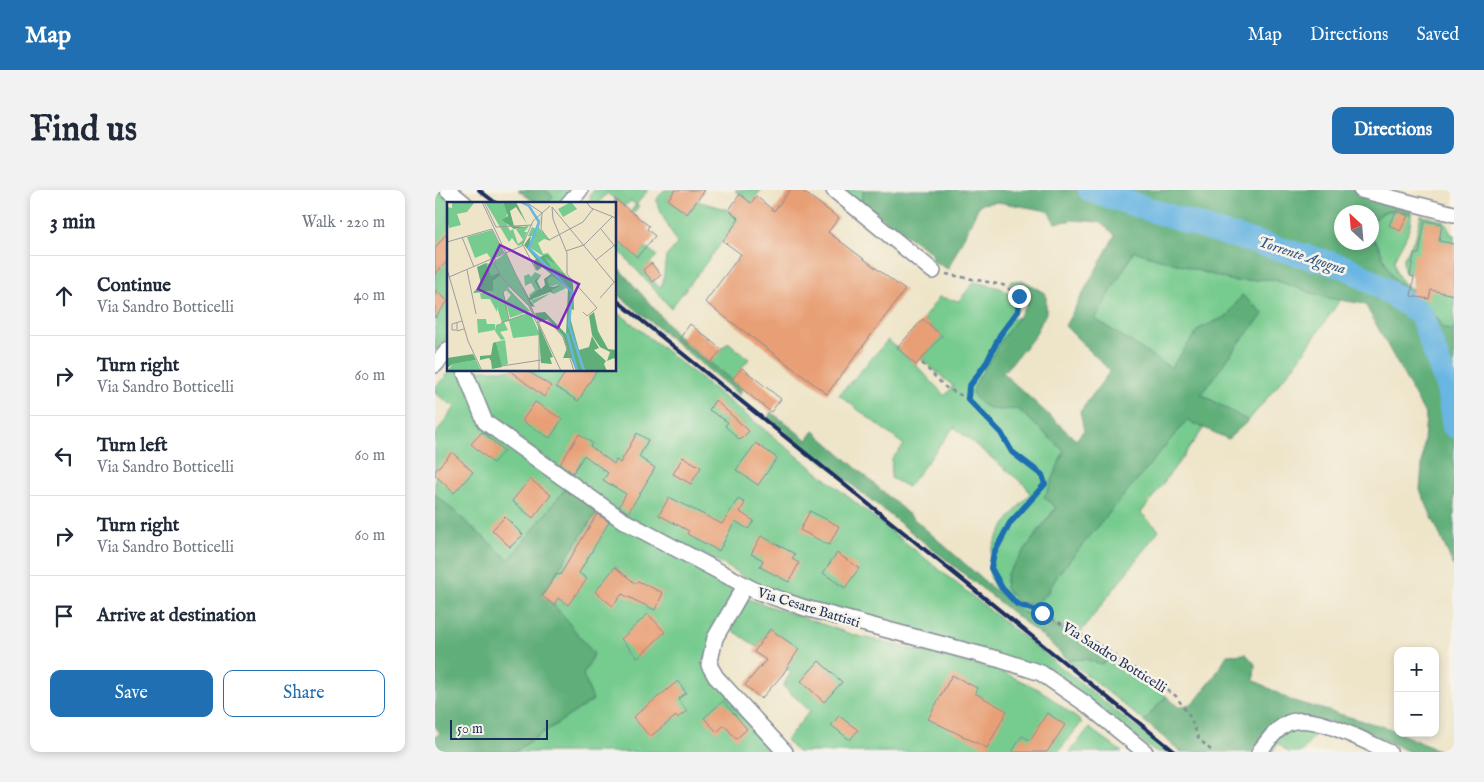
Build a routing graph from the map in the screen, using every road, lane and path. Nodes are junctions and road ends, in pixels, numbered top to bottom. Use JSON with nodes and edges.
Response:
{"nodes":[{"id":1,"x":448,"y":190,"type":"edge"},
{"id":2,"x":580,"y":190,"type":"edge"},
{"id":3,"x":834,"y":190,"type":"edge"},
{"id":4,"x":1361,"y":190,"type":"edge"},
{"id":5,"x":463,"y":202,"type":"edge"},
{"id":6,"x":570,"y":202,"type":"edge"},
{"id":7,"x":1454,"y":214,"type":"edge"},
{"id":8,"x":933,"y":271,"type":"joint"},
{"id":9,"x":447,"y":350,"type":"edge"},
{"id":10,"x":922,"y":363,"type":"dead end"},
{"id":11,"x":435,"y":365,"type":"edge"},
{"id":12,"x":464,"y":371,"type":"edge"},
{"id":13,"x":968,"y":399,"type":"junction"},
{"id":14,"x":745,"y":586,"type":"junction"},
{"id":15,"x":785,"y":752,"type":"edge"},
{"id":16,"x":1145,"y":752,"type":"edge"},
{"id":17,"x":1213,"y":752,"type":"edge"},
{"id":18,"x":1259,"y":752,"type":"edge"},
{"id":19,"x":1389,"y":752,"type":"edge"}],
"edges":[{"from":1,"to":5,"type":"street"},
{"from":2,"to":6,"type":"street"},
{"from":3,"to":8,"type":"street"},
{"from":4,"to":7,"type":"street"},
{"from":8,"to":13,"type":"path"},
{"from":9,"to":11,"type":"street"},
{"from":10,"to":13,"type":"path"},
{"from":12,"to":14,"type":"street","name":"Via Cesare Battisti"},
{"from":13,"to":17,"type":"path","name":"Via Sandro Botticelli"},
{"from":14,"to":15,"type":"street"},
{"from":14,"to":16,"type":"street","name":"Via Cesare Battisti"},
{"from":18,"to":19,"type":"street"}]}
